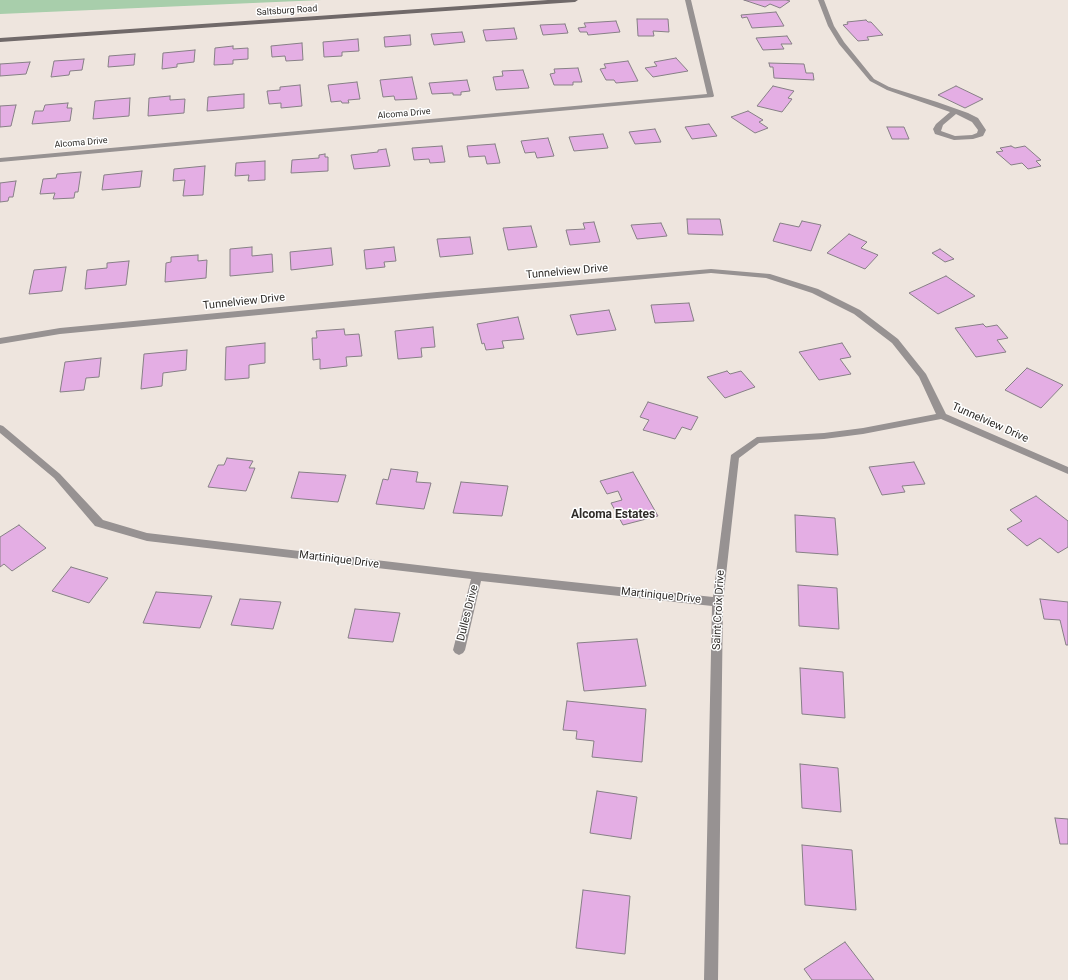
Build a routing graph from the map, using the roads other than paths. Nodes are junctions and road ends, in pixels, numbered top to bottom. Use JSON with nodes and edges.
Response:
{"nodes":[{"id":1,"x":575,"y":0,"type":"edge"},
{"id":2,"x":688,"y":0,"type":"edge"},
{"id":3,"x":821,"y":0,"type":"edge"},
{"id":4,"x":0,"y":40,"type":"edge"},
{"id":5,"x":955,"y":111,"type":"junction"},
{"id":6,"x":0,"y":160,"type":"edge"},
{"id":7,"x":0,"y":341,"type":"edge"},
{"id":8,"x":942,"y":416,"type":"junction"},
{"id":9,"x":0,"y":428,"type":"edge"},
{"id":10,"x":1068,"y":471,"type":"edge"},
{"id":11,"x":477,"y":576,"type":"junction"},
{"id":12,"x":718,"y":602,"type":"junction"},
{"id":13,"x":459,"y":650,"type":"dead end"},
{"id":14,"x":710,"y":980,"type":"edge"}],
"edges":[{"from":1,"to":4,"type":"main road","name":"Saltsburg Road"},
{"from":2,"to":6,"type":"street","name":"Alcoma Drive"},
{"from":3,"to":5,"type":"street"},
{"from":5,"to":5,"type":"street"},
{"from":7,"to":8,"type":"street","name":"Tunnelview Drive"},
{"from":8,"to":10,"type":"street","name":"Tunnelview Drive"},
{"from":8,"to":12,"type":"street","name":"Saint Croix Drive"},
{"from":9,"to":11,"type":"street","name":"Martinique Drive"},
{"from":11,"to":12,"type":"street","name":"Martinique Drive"},
{"from":11,"to":13,"type":"street","name":"Dulles Drive"},
{"from":12,"to":14,"type":"street","name":"Saint Croix Drive"}]}
